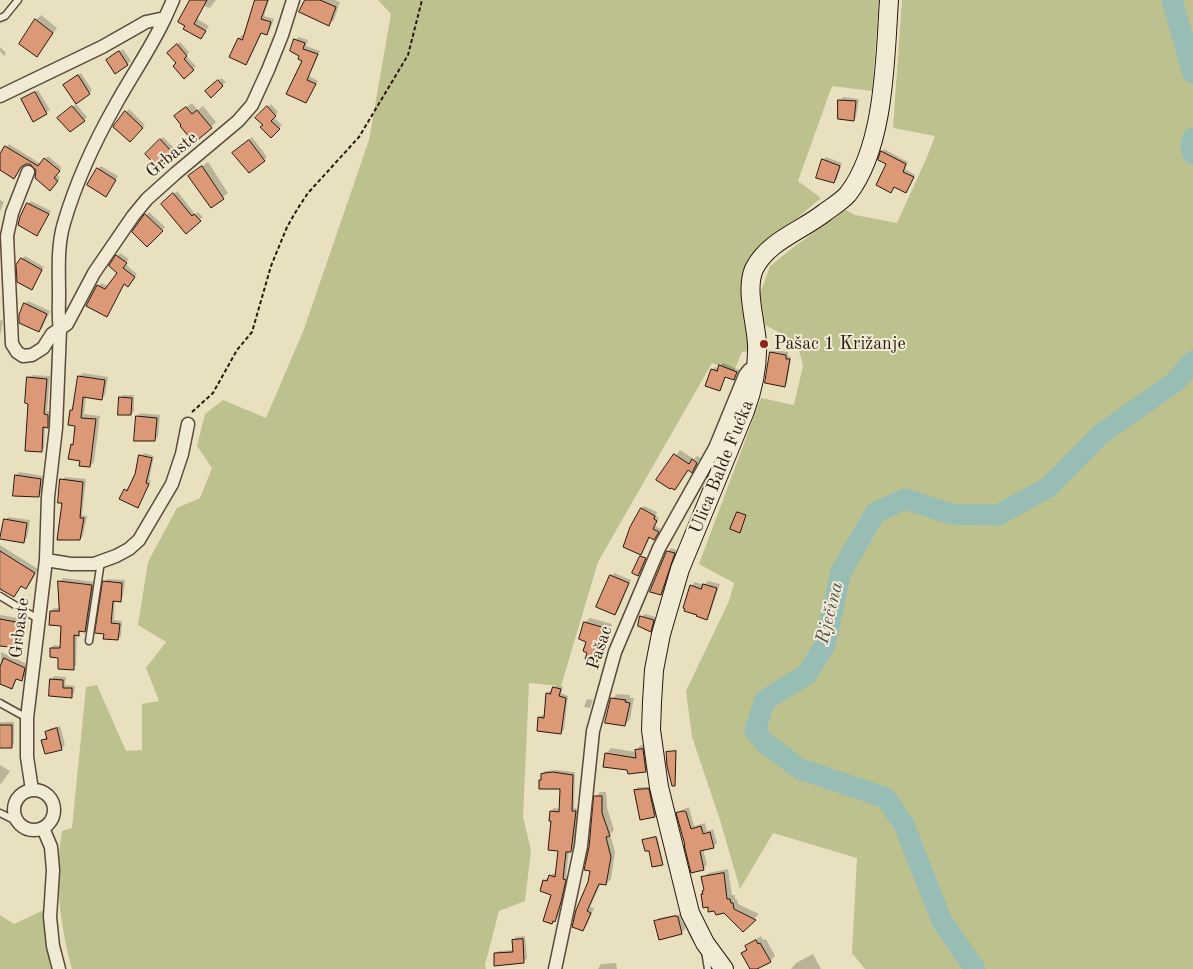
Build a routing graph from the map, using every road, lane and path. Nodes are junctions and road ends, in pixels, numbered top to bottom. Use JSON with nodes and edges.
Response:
{"nodes":[{"id":1,"x":18,"y":0,"type":"edge"},
{"id":2,"x":173,"y":0,"type":"edge"},
{"id":3,"x":293,"y":0,"type":"edge"},
{"id":4,"x":422,"y":0,"type":"edge"},
{"id":5,"x":889,"y":0,"type":"edge"},
{"id":6,"x":0,"y":18,"type":"edge"},
{"id":7,"x":165,"y":18,"type":"junction"},
{"id":8,"x":0,"y":96,"type":"edge"},
{"id":9,"x":28,"y":172,"type":"dead end"},
{"id":10,"x":60,"y":330,"type":"junction"},
{"id":11,"x":756,"y":366,"type":"junction"},
{"id":12,"x":188,"y":424,"type":"joint"},
{"id":13,"x":46,"y":560,"type":"junction"},
{"id":14,"x":101,"y":561,"type":"junction"},
{"id":15,"x":0,"y":596,"type":"edge"},
{"id":16,"x":38,"y":619,"type":"junction"},
{"id":17,"x":89,"y":641,"type":"dead end"},
{"id":18,"x":0,"y":703,"type":"edge"},
{"id":19,"x":27,"y":718,"type":"junction"},
{"id":20,"x":32,"y":790,"type":"junction"},
{"id":21,"x":0,"y":813,"type":"edge"},
{"id":22,"x":18,"y":822,"type":"junction"},
{"id":23,"x":43,"y":828,"type":"junction"},
{"id":24,"x":705,"y":943,"type":"junction"},
{"id":25,"x":59,"y":969,"type":"edge"},
{"id":26,"x":555,"y":969,"type":"edge"},
{"id":27,"x":708,"y":969,"type":"edge"},
{"id":28,"x":724,"y":969,"type":"edge"}],
"edges":[{"from":1,"to":6,"type":"lane"},
{"from":2,"to":7,"type":"street","name":"Grbaste"},
{"from":3,"to":10,"type":"street","name":"Grbaste"},
{"from":4,"to":12,"type":"path"},
{"from":5,"to":11,"type":"main road","name":"Ulica Balde Fućka"},
{"from":7,"to":8,"type":"street"},
{"from":7,"to":10,"type":"street","name":"Grbaste"},
{"from":9,"to":10,"type":"street","name":"Grbaste"},
{"from":10,"to":13,"type":"street","name":"Grbaste"},
{"from":11,"to":24,"type":"main road","name":"Ulica Balde Fućka"},
{"from":11,"to":26,"type":"street","name":"Pašac"},
{"from":12,"to":14,"type":"street"},
{"from":13,"to":14,"type":"street"},
{"from":13,"to":16,"type":"street","name":"Grbaste"},
{"from":14,"to":17,"type":"lane"},
{"from":15,"to":16,"type":"lane"},
{"from":16,"to":19,"type":"street","name":"Grbaste"},
{"from":18,"to":19,"type":"lane"},
{"from":19,"to":20,"type":"street","name":"Grbaste"},
{"from":20,"to":22,"type":"street"},
{"from":20,"to":23,"type":"street"},
{"from":21,"to":22,"type":"lane"},
{"from":22,"to":23,"type":"street"},
{"from":23,"to":25,"type":"street"},
{"from":24,"to":27,"type":"lane"},
{"from":24,"to":28,"type":"main road","name":"Ulica Balde Fućka"}]}
